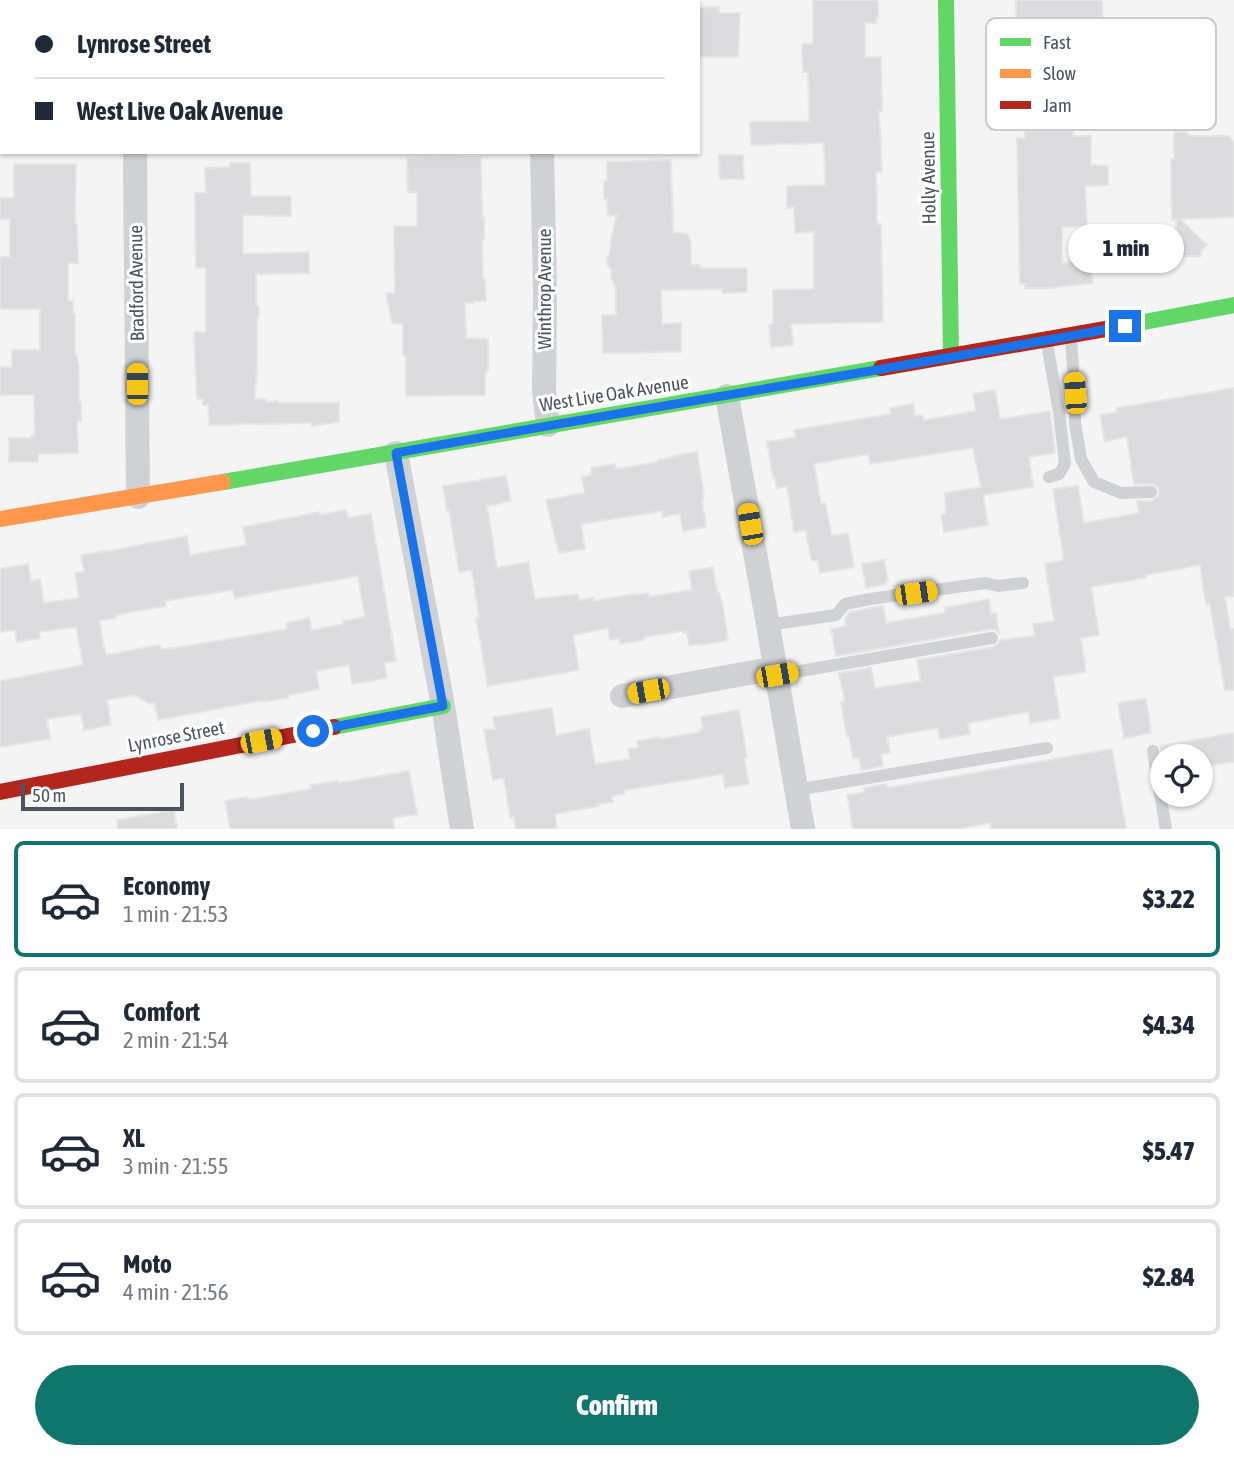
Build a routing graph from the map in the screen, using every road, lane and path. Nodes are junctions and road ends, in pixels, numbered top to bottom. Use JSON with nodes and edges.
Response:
{"nodes":[{"id":1,"x":946,"y":0,"type":"edge"},
{"id":2,"x":135,"y":154,"type":"edge"},
{"id":3,"x":542,"y":154,"type":"edge"},
{"id":4,"x":1234,"y":305,"type":"edge"},
{"id":5,"x":1071,"y":336,"type":"junction"},
{"id":6,"x":1046,"y":340,"type":"junction"},
{"id":7,"x":951,"y":356,"type":"junction"},
{"id":8,"x":727,"y":396,"type":"junction"},
{"id":9,"x":548,"y":425,"type":"junction"},
{"id":10,"x":396,"y":453,"type":"junction"},
{"id":11,"x":1049,"y":477,"type":"dead end"},
{"id":12,"x":1151,"y":492,"type":"dead end"},
{"id":13,"x":138,"y":497,"type":"junction"},
{"id":14,"x":0,"y":519,"type":"edge"},
{"id":15,"x":1023,"y":583,"type":"dead end"},
{"id":16,"x":768,"y":625,"type":"junction"},
{"id":17,"x":992,"y":638,"type":"dead end"},
{"id":18,"x":776,"y":671,"type":"junction"},
{"id":19,"x":622,"y":696,"type":"dead end"},
{"id":20,"x":443,"y":706,"type":"junction"},
{"id":21,"x":1048,"y":748,"type":"dead end"},
{"id":22,"x":796,"y":790,"type":"junction"},
{"id":23,"x":0,"y":792,"type":"edge"},
{"id":24,"x":1162,"y":807,"type":"edge"},
{"id":25,"x":461,"y":829,"type":"edge"},
{"id":26,"x":803,"y":829,"type":"edge"},
{"id":27,"x":1166,"y":829,"type":"edge"}],
"edges":[{"from":1,"to":7,"type":"street","name":"Holly Avenue"},
{"from":2,"to":13,"type":"street","name":"Bradford Avenue"},
{"from":3,"to":9,"type":"street","name":"Winthrop Avenue"},
{"from":4,"to":5,"type":"street","name":"West Live Oak Avenue"},
{"from":5,"to":6,"type":"street","name":"West Live Oak Avenue"},
{"from":5,"to":12,"type":"lane"},
{"from":6,"to":7,"type":"street","name":"West Live Oak Avenue"},
{"from":6,"to":11,"type":"lane"},
{"from":7,"to":8,"type":"street","name":"West Live Oak Avenue"},
{"from":8,"to":9,"type":"street","name":"West Live Oak Avenue"},
{"from":8,"to":16,"type":"street"},
{"from":9,"to":10,"type":"street","name":"West Live Oak Avenue"},
{"from":10,"to":13,"type":"street","name":"West Live Oak Avenue"},
{"from":10,"to":20,"type":"street"},
{"from":13,"to":14,"type":"street","name":"West Live Oak Avenue"},
{"from":15,"to":16,"type":"lane"},
{"from":16,"to":18,"type":"street"},
{"from":17,"to":18,"type":"lane"},
{"from":18,"to":19,"type":"street"},
{"from":18,"to":22,"type":"street"},
{"from":20,"to":23,"type":"street","name":"Lynrose Street"},
{"from":20,"to":25,"type":"street"},
{"from":21,"to":22,"type":"lane"},
{"from":22,"to":26,"type":"street"},
{"from":24,"to":27,"type":"lane"}]}
